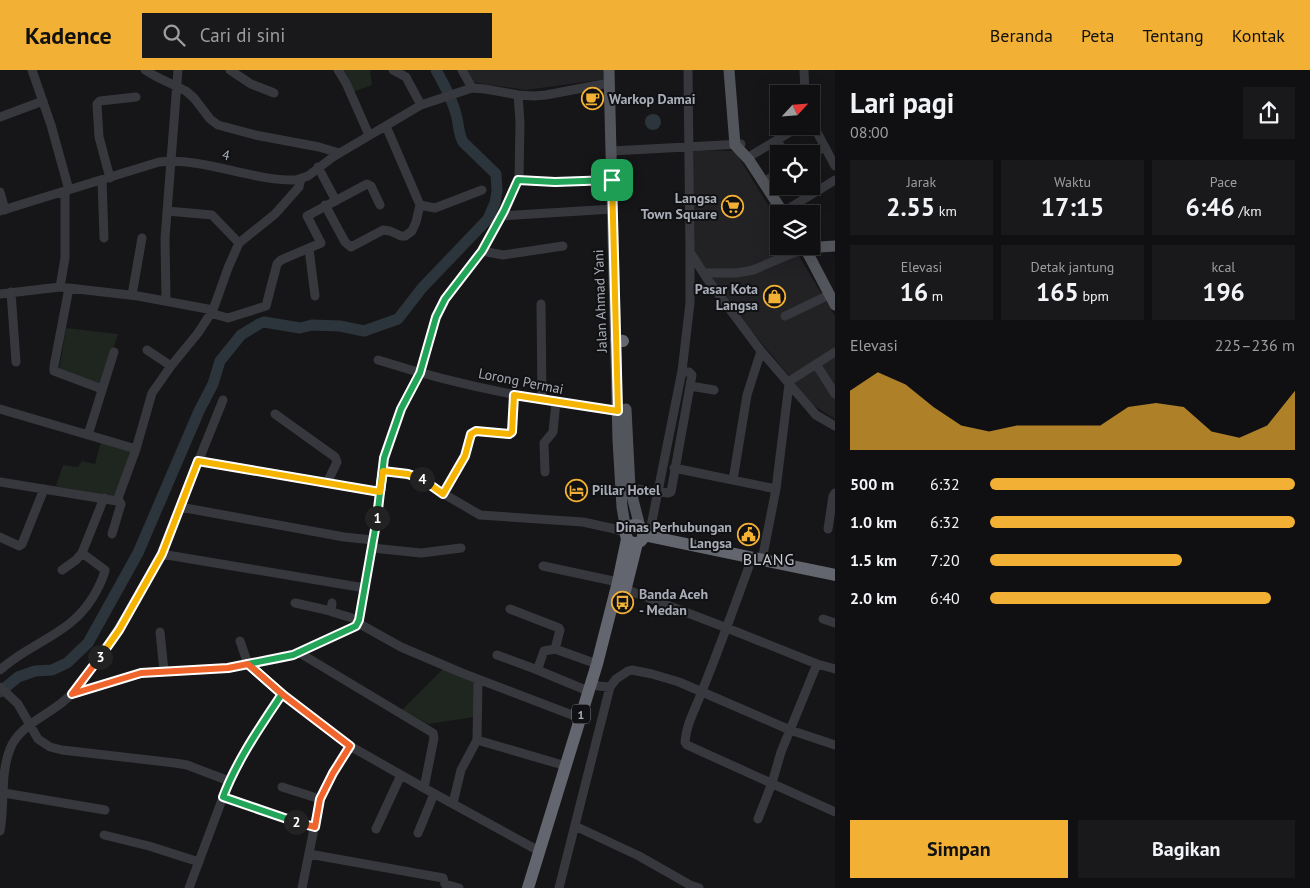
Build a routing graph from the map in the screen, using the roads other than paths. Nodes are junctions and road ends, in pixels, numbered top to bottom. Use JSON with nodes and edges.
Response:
{"nodes":[{"id":1,"x":32,"y":70,"type":"edge"},
{"id":2,"x":146,"y":70,"type":"edge"},
{"id":3,"x":178,"y":70,"type":"edge"},
{"id":4,"x":230,"y":70,"type":"edge"},
{"id":5,"x":338,"y":70,"type":"edge"},
{"id":6,"x":393,"y":70,"type":"edge"},
{"id":7,"x":462,"y":70,"type":"edge"},
{"id":8,"x":609,"y":70,"type":"edge"},
{"id":9,"x":616,"y":70,"type":"edge"},
{"id":10,"x":688,"y":70,"type":"edge"},
{"id":11,"x":730,"y":70,"type":"edge"},
{"id":12,"x":737,"y":70,"type":"edge"},
{"id":13,"x":804,"y":70,"type":"edge"},
{"id":14,"x":609,"y":82,"type":"junction"},
{"id":15,"x":176,"y":85,"type":"junction"},
{"id":16,"x":805,"y":85,"type":"edge"},
{"id":17,"x":472,"y":88,"type":"junction"},
{"id":18,"x":734,"y":89,"type":"junction"},
{"id":19,"x":274,"y":93,"type":"dead end"},
{"id":20,"x":518,"y":95,"type":"junction"},
{"id":21,"x":136,"y":97,"type":"dead end"},
{"id":22,"x":42,"y":101,"type":"junction"},
{"id":23,"x":421,"y":105,"type":"junction"},
{"id":24,"x":0,"y":118,"type":"edge"},
{"id":25,"x":386,"y":126,"type":"junction"},
{"id":26,"x":369,"y":135,"type":"junction"},
{"id":27,"x":785,"y":135,"type":"edge"},
{"id":28,"x":819,"y":135,"type":"edge"},
{"id":29,"x":777,"y":140,"type":"junction"},
{"id":30,"x":738,"y":145,"type":"junction"},
{"id":31,"x":780,"y":145,"type":"edge"},
{"id":32,"x":825,"y":146,"type":"junction"},
{"id":33,"x":690,"y":147,"type":"junction"},
{"id":34,"x":820,"y":149,"type":"edge"},
{"id":35,"x":615,"y":150,"type":"junction"},
{"id":36,"x":340,"y":153,"type":"junction"},
{"id":37,"x":746,"y":157,"type":"junction"},
{"id":38,"x":170,"y":161,"type":"junction"},
{"id":39,"x":835,"y":166,"type":"edge"},
{"id":40,"x":318,"y":167,"type":"junction"},
{"id":41,"x":770,"y":178,"type":"edge"},
{"id":42,"x":106,"y":179,"type":"junction"},
{"id":43,"x":301,"y":179,"type":"junction"},
{"id":44,"x":518,"y":180,"type":"junction"},
{"id":45,"x":612,"y":180,"type":"junction"},
{"id":46,"x":835,"y":180,"type":"edge"},
{"id":47,"x":764,"y":182,"type":"junction"},
{"id":48,"x":482,"y":190,"type":"dead end"},
{"id":49,"x":67,"y":191,"type":"junction"},
{"id":50,"x":0,"y":192,"type":"edge"},
{"id":51,"x":810,"y":196,"type":"joint"},
{"id":52,"x":336,"y":201,"type":"junction"},
{"id":53,"x":325,"y":205,"type":"junction"},
{"id":54,"x":380,"y":205,"type":"dead end"},
{"id":55,"x":420,"y":205,"type":"junction"},
{"id":56,"x":778,"y":205,"type":"edge"},
{"id":57,"x":796,"y":205,"type":"edge"},
{"id":58,"x":613,"y":209,"type":"junction"},
{"id":59,"x":2,"y":211,"type":"edge"},
{"id":60,"x":167,"y":211,"type":"junction"},
{"id":61,"x":502,"y":216,"type":"junction"},
{"id":62,"x":104,"y":238,"type":"dead end"},
{"id":63,"x":142,"y":238,"type":"dead end"},
{"id":64,"x":239,"y":243,"type":"junction"},
{"id":65,"x":563,"y":246,"type":"dead end"},
{"id":66,"x":835,"y":246,"type":"edge"},
{"id":67,"x":820,"y":248,"type":"edge"},
{"id":68,"x":309,"y":249,"type":"junction"},
{"id":69,"x":482,"y":251,"type":"junction"},
{"id":70,"x":820,"y":251,"type":"edge"},
{"id":71,"x":690,"y":252,"type":"junction"},
{"id":72,"x":835,"y":252,"type":"edge"},
{"id":73,"x":790,"y":255,"type":"edge"},
{"id":74,"x":806,"y":255,"type":"edge"},
{"id":75,"x":704,"y":274,"type":"junction"},
{"id":76,"x":64,"y":287,"type":"junction"},
{"id":77,"x":11,"y":292,"type":"junction"},
{"id":78,"x":0,"y":294,"type":"edge"},
{"id":79,"x":132,"y":295,"type":"junction"},
{"id":80,"x":315,"y":296,"type":"dead end"},
{"id":81,"x":166,"y":300,"type":"junction"},
{"id":82,"x":832,"y":300,"type":"edge"},
{"id":83,"x":541,"y":304,"type":"dead end"},
{"id":84,"x":212,"y":312,"type":"junction"},
{"id":85,"x":785,"y":316,"type":"dead end"},
{"id":86,"x":620,"y":341,"type":"junction"},
{"id":87,"x":148,"y":350,"type":"dead end"},
{"id":88,"x":760,"y":351,"type":"junction"},
{"id":89,"x":114,"y":352,"type":"dead end"},
{"id":90,"x":835,"y":352,"type":"edge"},
{"id":91,"x":378,"y":360,"type":"dead end"},
{"id":92,"x":16,"y":362,"type":"dead end"},
{"id":93,"x":816,"y":364,"type":"junction"},
{"id":94,"x":170,"y":366,"type":"junction"},
{"id":95,"x":682,"y":371,"type":"junction"},
{"id":96,"x":420,"y":373,"type":"junction"},
{"id":97,"x":789,"y":383,"type":"junction"},
{"id":98,"x":690,"y":386,"type":"junction"},
{"id":99,"x":102,"y":389,"type":"junction"},
{"id":100,"x":714,"y":390,"type":"dead end"},
{"id":101,"x":835,"y":394,"type":"edge"},
{"id":102,"x":514,"y":395,"type":"junction"},
{"id":103,"x":223,"y":400,"type":"dead end"},
{"id":104,"x":542,"y":400,"type":"junction"},
{"id":105,"x":556,"y":402,"type":"junction"},
{"id":106,"x":0,"y":409,"type":"edge"},
{"id":107,"x":618,"y":411,"type":"junction"},
{"id":108,"x":275,"y":414,"type":"dead end"},
{"id":109,"x":835,"y":426,"type":"edge"},
{"id":110,"x":88,"y":435,"type":"junction"},
{"id":111,"x":136,"y":449,"type":"junction"},
{"id":112,"x":198,"y":461,"type":"junction"},
{"id":113,"x":674,"y":468,"type":"junction"},
{"id":114,"x":383,"y":471,"type":"junction"},
{"id":115,"x":545,"y":472,"type":"dead end"},
{"id":116,"x":733,"y":480,"type":"junction"},
{"id":117,"x":0,"y":482,"type":"edge"},
{"id":118,"x":326,"y":483,"type":"junction"},
{"id":119,"x":44,"y":488,"type":"junction"},
{"id":120,"x":630,"y":488,"type":"junction"},
{"id":121,"x":776,"y":489,"type":"junction"},
{"id":122,"x":380,"y":492,"type":"junction"},
{"id":123,"x":658,"y":492,"type":"junction"},
{"id":124,"x":835,"y":493,"type":"edge"},
{"id":125,"x":443,"y":494,"type":"junction"},
{"id":126,"x":104,"y":498,"type":"junction"},
{"id":127,"x":117,"y":501,"type":"junction"},
{"id":128,"x":180,"y":507,"type":"junction"},
{"id":129,"x":828,"y":529,"type":"dead end"},
{"id":130,"x":112,"y":534,"type":"dead end"},
{"id":131,"x":636,"y":535,"type":"junction"},
{"id":132,"x":0,"y":538,"type":"edge"},
{"id":133,"x":373,"y":544,"type":"junction"},
{"id":134,"x":462,"y":548,"type":"dead end"},
{"id":135,"x":82,"y":554,"type":"junction"},
{"id":136,"x":162,"y":554,"type":"junction"},
{"id":137,"x":757,"y":559,"type":"junction"},
{"id":138,"x":543,"y":566,"type":"dead end"},
{"id":139,"x":62,"y":570,"type":"dead end"},
{"id":140,"x":835,"y":576,"type":"edge"},
{"id":141,"x":622,"y":586,"type":"junction"},
{"id":142,"x":365,"y":588,"type":"junction"},
{"id":143,"x":295,"y":603,"type":"dead end"},
{"id":144,"x":510,"y":609,"type":"dead end"},
{"id":145,"x":823,"y":619,"type":"dead end"},
{"id":146,"x":358,"y":622,"type":"junction"},
{"id":147,"x":835,"y":623,"type":"edge"},
{"id":148,"x":727,"y":628,"type":"junction"},
{"id":149,"x":160,"y":632,"type":"dead end"},
{"id":150,"x":240,"y":641,"type":"dead end"},
{"id":151,"x":555,"y":649,"type":"junction"},
{"id":152,"x":298,"y":652,"type":"junction"},
{"id":153,"x":497,"y":655,"type":"dead end"},
{"id":154,"x":248,"y":664,"type":"junction"},
{"id":155,"x":597,"y":664,"type":"junction"},
{"id":156,"x":817,"y":664,"type":"junction"},
{"id":157,"x":535,"y":669,"type":"junction"},
{"id":158,"x":835,"y":669,"type":"edge"},
{"id":159,"x":0,"y":670,"type":"edge"},
{"id":160,"x":164,"y":670,"type":"junction"},
{"id":161,"x":478,"y":680,"type":"junction"},
{"id":162,"x":0,"y":687,"type":"edge"},
{"id":163,"x":597,"y":687,"type":"junction"},
{"id":164,"x":702,"y":692,"type":"junction"},
{"id":165,"x":72,"y":694,"type":"junction"},
{"id":166,"x":282,"y":694,"type":"junction"},
{"id":167,"x":580,"y":718,"type":"junction"},
{"id":168,"x":30,"y":726,"type":"junction"},
{"id":169,"x":790,"y":730,"type":"junction"},
{"id":170,"x":477,"y":740,"type":"junction"},
{"id":171,"x":835,"y":745,"type":"edge"},
{"id":172,"x":350,"y":746,"type":"junction"},
{"id":173,"x":566,"y":766,"type":"junction"},
{"id":174,"x":401,"y":775,"type":"junction"},
{"id":175,"x":229,"y":781,"type":"junction"},
{"id":176,"x":772,"y":783,"type":"junction"},
{"id":177,"x":282,"y":788,"type":"dead end"},
{"id":178,"x":424,"y":788,"type":"junction"},
{"id":179,"x":4,"y":793,"type":"junction"},
{"id":180,"x":434,"y":794,"type":"junction"},
{"id":181,"x":223,"y":797,"type":"junction"},
{"id":182,"x":320,"y":799,"type":"junction"},
{"id":183,"x":453,"y":803,"type":"junction"},
{"id":184,"x":106,"y":810,"type":"dead end"},
{"id":185,"x":835,"y":812,"type":"edge"},
{"id":186,"x":758,"y":818,"type":"dead end"},
{"id":187,"x":575,"y":826,"type":"junction"},
{"id":188,"x":315,"y":827,"type":"junction"},
{"id":189,"x":376,"y":829,"type":"dead end"},
{"id":190,"x":0,"y":831,"type":"edge"},
{"id":191,"x":418,"y":833,"type":"dead end"},
{"id":192,"x":104,"y":835,"type":"dead end"},
{"id":193,"x":539,"y":851,"type":"junction"},
{"id":194,"x":309,"y":854,"type":"junction"},
{"id":195,"x":199,"y":862,"type":"junction"},
{"id":196,"x":189,"y":888,"type":"edge"},
{"id":197,"x":302,"y":888,"type":"edge"},
{"id":198,"x":459,"y":888,"type":"edge"},
{"id":199,"x":528,"y":888,"type":"edge"},
{"id":200,"x":536,"y":888,"type":"edge"},
{"id":201,"x":560,"y":888,"type":"edge"},
{"id":202,"x":699,"y":888,"type":"edge"}],
"edges":[{"from":1,"to":22,"type":"street"},
{"from":2,"to":15,"type":"street"},
{"from":3,"to":15,"type":"street"},
{"from":4,"to":19,"type":"street"},
{"from":5,"to":26,"type":"street"},
{"from":6,"to":23,"type":"street"},
{"from":7,"to":17,"type":"street"},
{"from":8,"to":14,"type":"main road","name":"Jalan Ahmad Yani","number":"1"},
{"from":9,"to":35,"type":"main road","number":"1"},
{"from":10,"to":33,"type":"street"},
{"from":11,"to":18,"type":"main road"},
{"from":12,"to":18,"type":"main road"},
{"from":13,"to":16,"type":"street"},
{"from":14,"to":20,"type":"street"},
{"from":14,"to":35,"type":"main road","name":"Jalan Ahmad Yani","number":"1"},
{"from":15,"to":36,"type":"street"},
{"from":15,"to":38,"type":"street"},
{"from":17,"to":20,"type":"street"},
{"from":17,"to":23,"type":"street"},
{"from":18,"to":30,"type":"main road"},
{"from":20,"to":44,"type":"street"},
{"from":21,"to":42,"type":"street"},
{"from":22,"to":24,"type":"street"},
{"from":22,"to":49,"type":"street"},
{"from":23,"to":25,"type":"street"},
{"from":25,"to":26,"type":"street"},
{"from":25,"to":55,"type":"street"},
{"from":26,"to":36,"type":"street"},
{"from":27,"to":29,"type":"street"},
{"from":28,"to":32,"type":"street"},
{"from":29,"to":31,"type":"street"},
{"from":29,"to":37,"type":"street"},
{"from":30,"to":33,"type":"street"},
{"from":30,"to":37,"type":"main road"},
{"from":32,"to":34,"type":"street"},
{"from":32,"to":39,"type":"street"},
{"from":33,"to":35,"type":"street"},
{"from":33,"to":71,"type":"street"},
{"from":35,"to":45,"type":"main road","name":"Jalan Ahmad Yani","number":"1"},
{"from":35,"to":86,"type":"main road","number":"1"},
{"from":36,"to":40,"type":"street"},
{"from":37,"to":47,"type":"main road"},
{"from":38,"to":42,"type":"street","name":"4"},
{"from":38,"to":43,"type":"street","name":"4"},
{"from":38,"to":60,"type":"street"},
{"from":40,"to":43,"type":"street"},
{"from":40,"to":52,"type":"street"},
{"from":41,"to":47,"type":"street"},
{"from":42,"to":49,"type":"street","name":"4"},
{"from":42,"to":62,"type":"street"},
{"from":43,"to":64,"type":"street"},
{"from":44,"to":45,"type":"street"},
{"from":44,"to":61,"type":"street"},
{"from":45,"to":58,"type":"main road","name":"Jalan Ahmad Yani","number":"1"},
{"from":46,"to":51,"type":"street"},
{"from":47,"to":56,"type":"main road"},
{"from":48,"to":55,"type":"street"},
{"from":49,"to":59,"type":"street","name":"4"},
{"from":49,"to":76,"type":"street"},
{"from":50,"to":59,"type":"street"},
{"from":51,"to":57,"type":"street"},
{"from":52,"to":53,"type":"street"},
{"from":52,"to":54,"type":"street"},
{"from":53,"to":55,"type":"street"},
{"from":53,"to":68,"type":"street"},
{"from":58,"to":61,"type":"street"},
{"from":58,"to":86,"type":"main road","name":"Jalan Ahmad Yani","number":"1"},
{"from":60,"to":64,"type":"street"},
{"from":60,"to":81,"type":"street"},
{"from":61,"to":69,"type":"street"},
{"from":63,"to":79,"type":"street"},
{"from":64,"to":84,"type":"street"},
{"from":65,"to":69,"type":"street"},
{"from":66,"to":67,"type":"main road"},
{"from":68,"to":80,"type":"street"},
{"from":68,"to":84,"type":"street"},
{"from":69,"to":96,"type":"street"},
{"from":70,"to":72,"type":"main road"},
{"from":71,"to":75,"type":"street"},
{"from":71,"to":95,"type":"street"},
{"from":73,"to":75,"type":"street"},
{"from":74,"to":82,"type":"main road"},
{"from":75,"to":88,"type":"street"},
{"from":76,"to":77,"type":"street"},
{"from":76,"to":79,"type":"street"},
{"from":76,"to":99,"type":"street"},
{"from":77,"to":78,"type":"street"},
{"from":77,"to":92,"type":"street"},
{"from":79,"to":81,"type":"street"},
{"from":81,"to":84,"type":"street"},
{"from":82,"to":85,"type":"street"},
{"from":83,"to":104,"type":"street"},
{"from":84,"to":94,"type":"street"},
{"from":86,"to":107,"type":"main road","name":"Jalan Ahmad Yani","number":"1"},
{"from":86,"to":120,"type":"main road","number":"1"},
{"from":87,"to":94,"type":"street"},
{"from":88,"to":97,"type":"street"},
{"from":88,"to":116,"type":"street"},
{"from":89,"to":99,"type":"street"},
{"from":90,"to":93,"type":"street"},
{"from":91,"to":96,"type":"street","name":"Lorong Permai"},
{"from":93,"to":97,"type":"street"},
{"from":93,"to":101,"type":"street"},
{"from":94,"to":111,"type":"street"},
{"from":95,"to":98,"type":"street"},
{"from":95,"to":123,"type":"street"},
{"from":96,"to":102,"type":"street","name":"Lorong Permai"},
{"from":96,"to":114,"type":"street"},
{"from":97,"to":109,"type":"street"},
{"from":97,"to":121,"type":"street"},
{"from":98,"to":100,"type":"street"},
{"from":98,"to":113,"type":"street"},
{"from":99,"to":110,"type":"street"},
{"from":102,"to":104,"type":"street","name":"Lorong Permai"},
{"from":102,"to":125,"type":"street"},
{"from":103,"to":112,"type":"street"},
{"from":104,"to":105,"type":"street","name":"Lorong Permai"},
{"from":105,"to":107,"type":"street","name":"Lorong Permai"},
{"from":105,"to":115,"type":"street"},
{"from":106,"to":110,"type":"street"},
{"from":107,"to":131,"type":"main road","name":"Jalan Ahmad Yani","number":"1"},
{"from":108,"to":118,"type":"street"},
{"from":110,"to":111,"type":"street"},
{"from":111,"to":127,"type":"street"},
{"from":112,"to":118,"type":"street"},
{"from":112,"to":128,"type":"street"},
{"from":113,"to":116,"type":"street"},
{"from":113,"to":123,"type":"street"},
{"from":114,"to":122,"type":"street"},
{"from":114,"to":125,"type":"street"},
{"from":116,"to":121,"type":"street"},
{"from":117,"to":119,"type":"street"},
{"from":118,"to":122,"type":"street"},
{"from":119,"to":126,"type":"street"},
{"from":119,"to":132,"type":"street"},
{"from":120,"to":123,"type":"street"},
{"from":120,"to":131,"type":"main road","number":"1"},
{"from":121,"to":137,"type":"street"},
{"from":122,"to":133,"type":"street"},
{"from":123,"to":131,"type":"street"},
{"from":124,"to":129,"type":"street"},
{"from":125,"to":131,"type":"street"},
{"from":126,"to":127,"type":"street"},
{"from":126,"to":135,"type":"street"},
{"from":127,"to":130,"type":"street"},
{"from":128,"to":133,"type":"street"},
{"from":128,"to":136,"type":"street"},
{"from":131,"to":137,"type":"highway"},
{"from":131,"to":141,"type":"highway","number":"1"},
{"from":133,"to":134,"type":"street"},
{"from":133,"to":142,"type":"street"},
{"from":135,"to":139,"type":"street"},
{"from":135,"to":159,"type":"street"},
{"from":136,"to":142,"type":"street"},
{"from":136,"to":165,"type":"street"},
{"from":137,"to":140,"type":"highway"},
{"from":137,"to":148,"type":"street"},
{"from":138,"to":141,"type":"street"},
{"from":141,"to":148,"type":"street"},
{"from":141,"to":155,"type":"highway","number":"1"},
{"from":141,"to":163,"type":"highway","number":"1"},
{"from":142,"to":146,"type":"street"},
{"from":143,"to":146,"type":"street"},
{"from":144,"to":151,"type":"street"},
{"from":145,"to":147,"type":"street"},
{"from":146,"to":152,"type":"street"},
{"from":146,"to":161,"type":"street"},
{"from":148,"to":156,"type":"street"},
{"from":148,"to":164,"type":"street"},
{"from":149,"to":160,"type":"street"},
{"from":150,"to":154,"type":"street"},
{"from":151,"to":155,"type":"street"},
{"from":151,"to":157,"type":"street"},
{"from":152,"to":154,"type":"street"},
{"from":152,"to":178,"type":"street"},
{"from":153,"to":157,"type":"street"},
{"from":154,"to":160,"type":"street"},
{"from":154,"to":166,"type":"street"},
{"from":155,"to":163,"type":"highway","number":"1"},
{"from":156,"to":158,"type":"street"},
{"from":156,"to":169,"type":"street"},
{"from":157,"to":163,"type":"street"},
{"from":160,"to":165,"type":"street"},
{"from":161,"to":167,"type":"street"},
{"from":161,"to":170,"type":"street"},
{"from":162,"to":168,"type":"street"},
{"from":163,"to":164,"type":"street"},
{"from":163,"to":167,"type":"highway","number":"1"},
{"from":163,"to":187,"type":"street"},
{"from":163,"to":200,"type":"highway","number":"1"},
{"from":164,"to":169,"type":"street"},
{"from":164,"to":176,"type":"street"},
{"from":165,"to":168,"type":"street"},
{"from":166,"to":172,"type":"street"},
{"from":166,"to":175,"type":"street"},
{"from":167,"to":173,"type":"highway","number":"1"},
{"from":168,"to":175,"type":"street"},
{"from":168,"to":179,"type":"street"},
{"from":169,"to":171,"type":"street"},
{"from":169,"to":176,"type":"street"},
{"from":170,"to":173,"type":"street"},
{"from":170,"to":183,"type":"street"},
{"from":172,"to":174,"type":"street"},
{"from":172,"to":182,"type":"street"},
{"from":173,"to":193,"type":"highway","number":"1"},
{"from":174,"to":178,"type":"street"},
{"from":174,"to":189,"type":"street"},
{"from":175,"to":181,"type":"street"},
{"from":176,"to":185,"type":"street"},
{"from":176,"to":186,"type":"street"},
{"from":177,"to":182,"type":"street"},
{"from":178,"to":180,"type":"street"},
{"from":179,"to":184,"type":"street"},
{"from":179,"to":190,"type":"street"},
{"from":180,"to":183,"type":"street"},
{"from":180,"to":191,"type":"street"},
{"from":181,"to":188,"type":"street"},
{"from":181,"to":195,"type":"street"},
{"from":182,"to":188,"type":"street"},
{"from":183,"to":193,"type":"street"},
{"from":187,"to":201,"type":"street"},
{"from":187,"to":202,"type":"street"},
{"from":188,"to":194,"type":"street"},
{"from":192,"to":195,"type":"street"},
{"from":193,"to":199,"type":"highway","number":"1"},
{"from":194,"to":197,"type":"street"},
{"from":194,"to":198,"type":"street"},
{"from":195,"to":196,"type":"street"}]}
